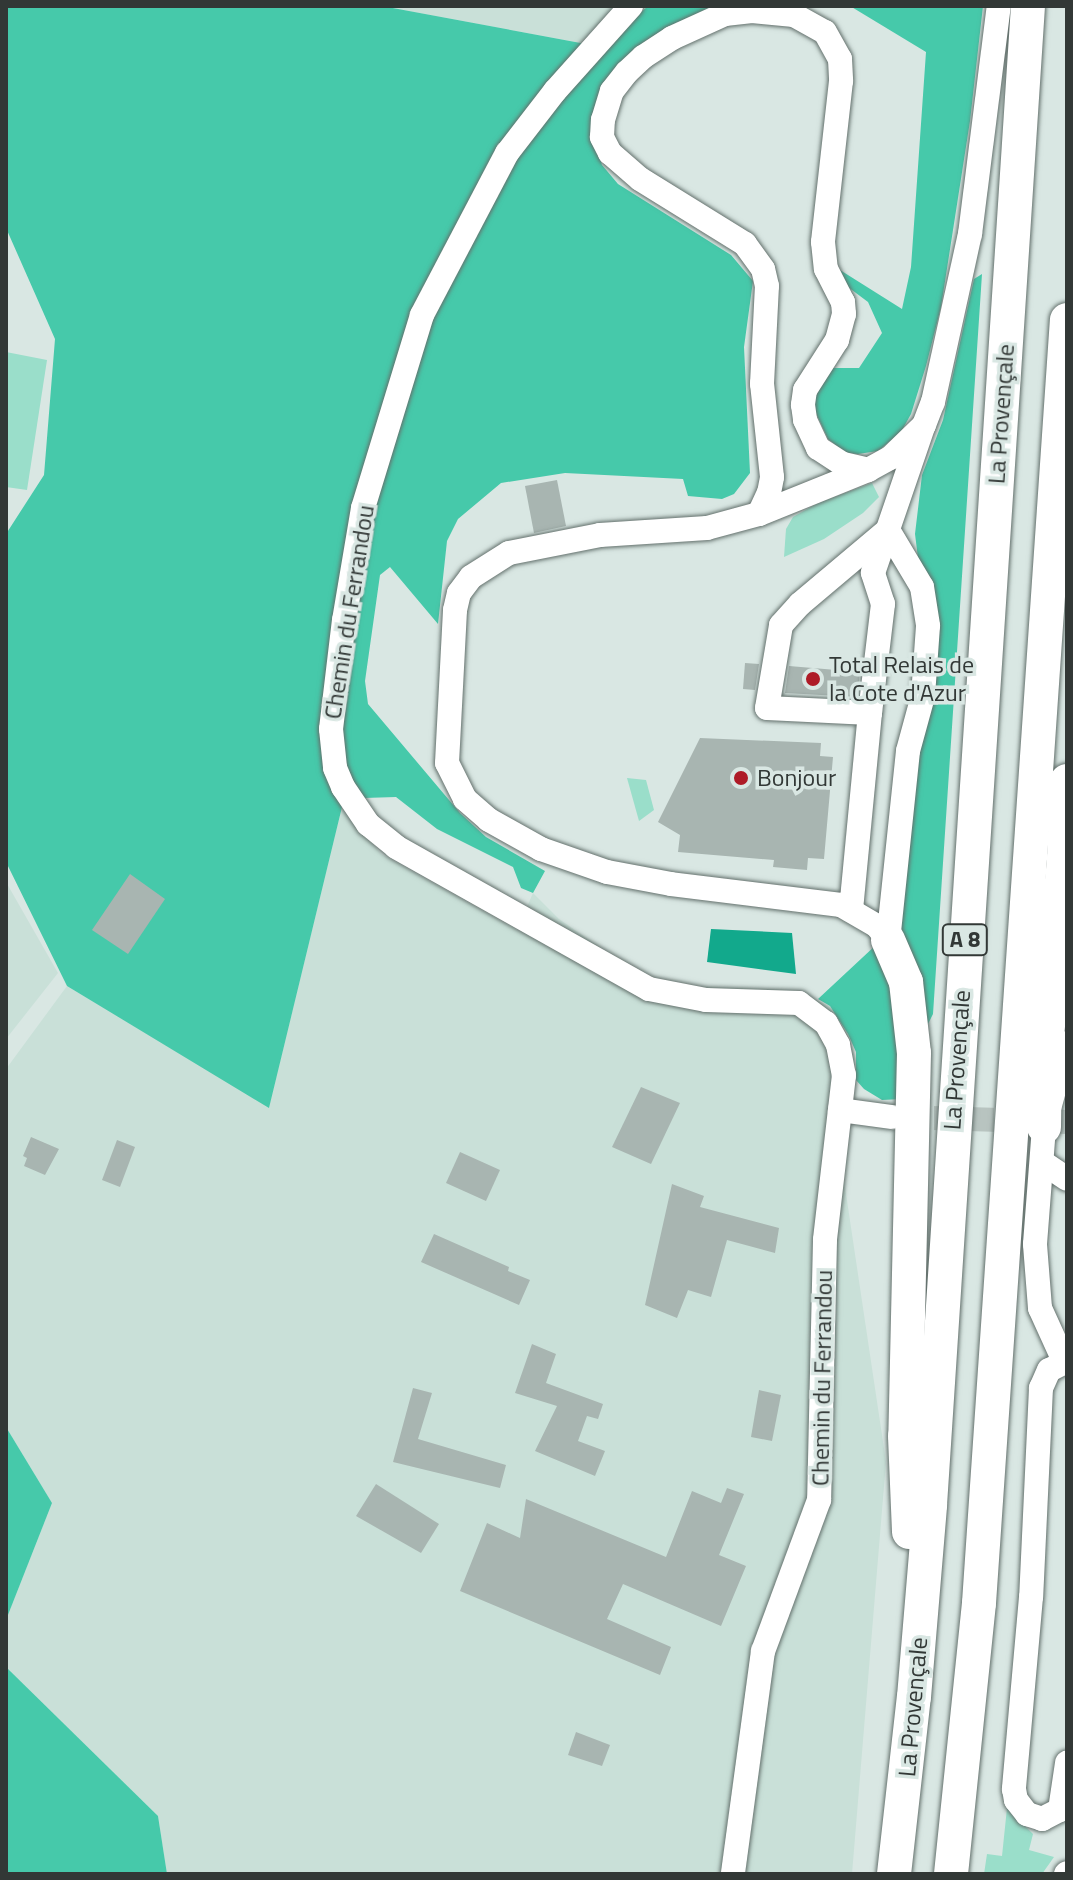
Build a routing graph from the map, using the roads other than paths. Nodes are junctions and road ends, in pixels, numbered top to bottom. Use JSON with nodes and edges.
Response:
{"nodes":[{"id":1,"x":631,"y":6,"type":"edge"},
{"id":2,"x":999,"y":6,"type":"edge"},
{"id":3,"x":1028,"y":6,"type":"edge"},
{"id":4,"x":1067,"y":320,"type":"edge"},
{"id":5,"x":924,"y":425,"type":"junction"},
{"id":6,"x":868,"y":470,"type":"junction"},
{"id":7,"x":759,"y":514,"type":"junction"},
{"id":8,"x":888,"y":530,"type":"junction"},
{"id":9,"x":870,"y":713,"type":"junction"},
{"id":10,"x":1067,"y":781,"type":"edge"},
{"id":11,"x":1065,"y":870,"type":"edge"},
{"id":12,"x":851,"y":910,"type":"junction"},
{"id":13,"x":888,"y":940,"type":"junction"},
{"id":14,"x":1067,"y":1043,"type":"edge"},
{"id":15,"x":840,"y":1110,"type":"junction"},
{"id":16,"x":892,"y":1117,"type":"tunnel mouth"},
{"id":17,"x":1044,"y":1127,"type":"junction"},
{"id":18,"x":1042,"y":1162,"type":"junction"},
{"id":19,"x":1067,"y":1179,"type":"edge"},
{"id":20,"x":1066,"y":1361,"type":"edge"},
{"id":21,"x":914,"y":1697,"type":"junction"},
{"id":22,"x":1067,"y":1763,"type":"edge"},
{"id":23,"x":733,"y":1874,"type":"edge"},
{"id":24,"x":894,"y":1874,"type":"edge"},
{"id":25,"x":951,"y":1874,"type":"edge"}],
"edges":[{"from":1,"to":15,"type":"street","name":"Chemin du Ferrandou"},
{"from":2,"to":5,"type":"street"},
{"from":3,"to":21,"type":"highway","name":"La Provençale","number":"A 8"},
{"from":4,"to":25,"type":"highway","number":"A 8"},
{"from":5,"to":6,"type":"street"},
{"from":5,"to":8,"type":"street"},
{"from":6,"to":7,"type":"street"},
{"from":6,"to":7,"type":"street"},
{"from":7,"to":12,"type":"street"},
{"from":8,"to":9,"type":"street"},
{"from":8,"to":9,"type":"street"},
{"from":8,"to":13,"type":"street"},
{"from":9,"to":12,"type":"street"},
{"from":10,"to":11,"type":"highway"},
{"from":11,"to":17,"type":"highway"},
{"from":12,"to":13,"type":"street"},
{"from":13,"to":21,"type":"highway"},
{"from":14,"to":17,"type":"street"},
{"from":15,"to":16,"type":"street"},
{"from":15,"to":23,"type":"street","name":"Chemin du Ferrandou"},
{"from":17,"to":18,"type":"street"},
{"from":18,"to":19,"type":"street"},
{"from":18,"to":20,"type":"street"},
{"from":20,"to":22,"type":"street"},
{"from":21,"to":24,"type":"highway","name":"La Provençale","number":"A 8"}]}
